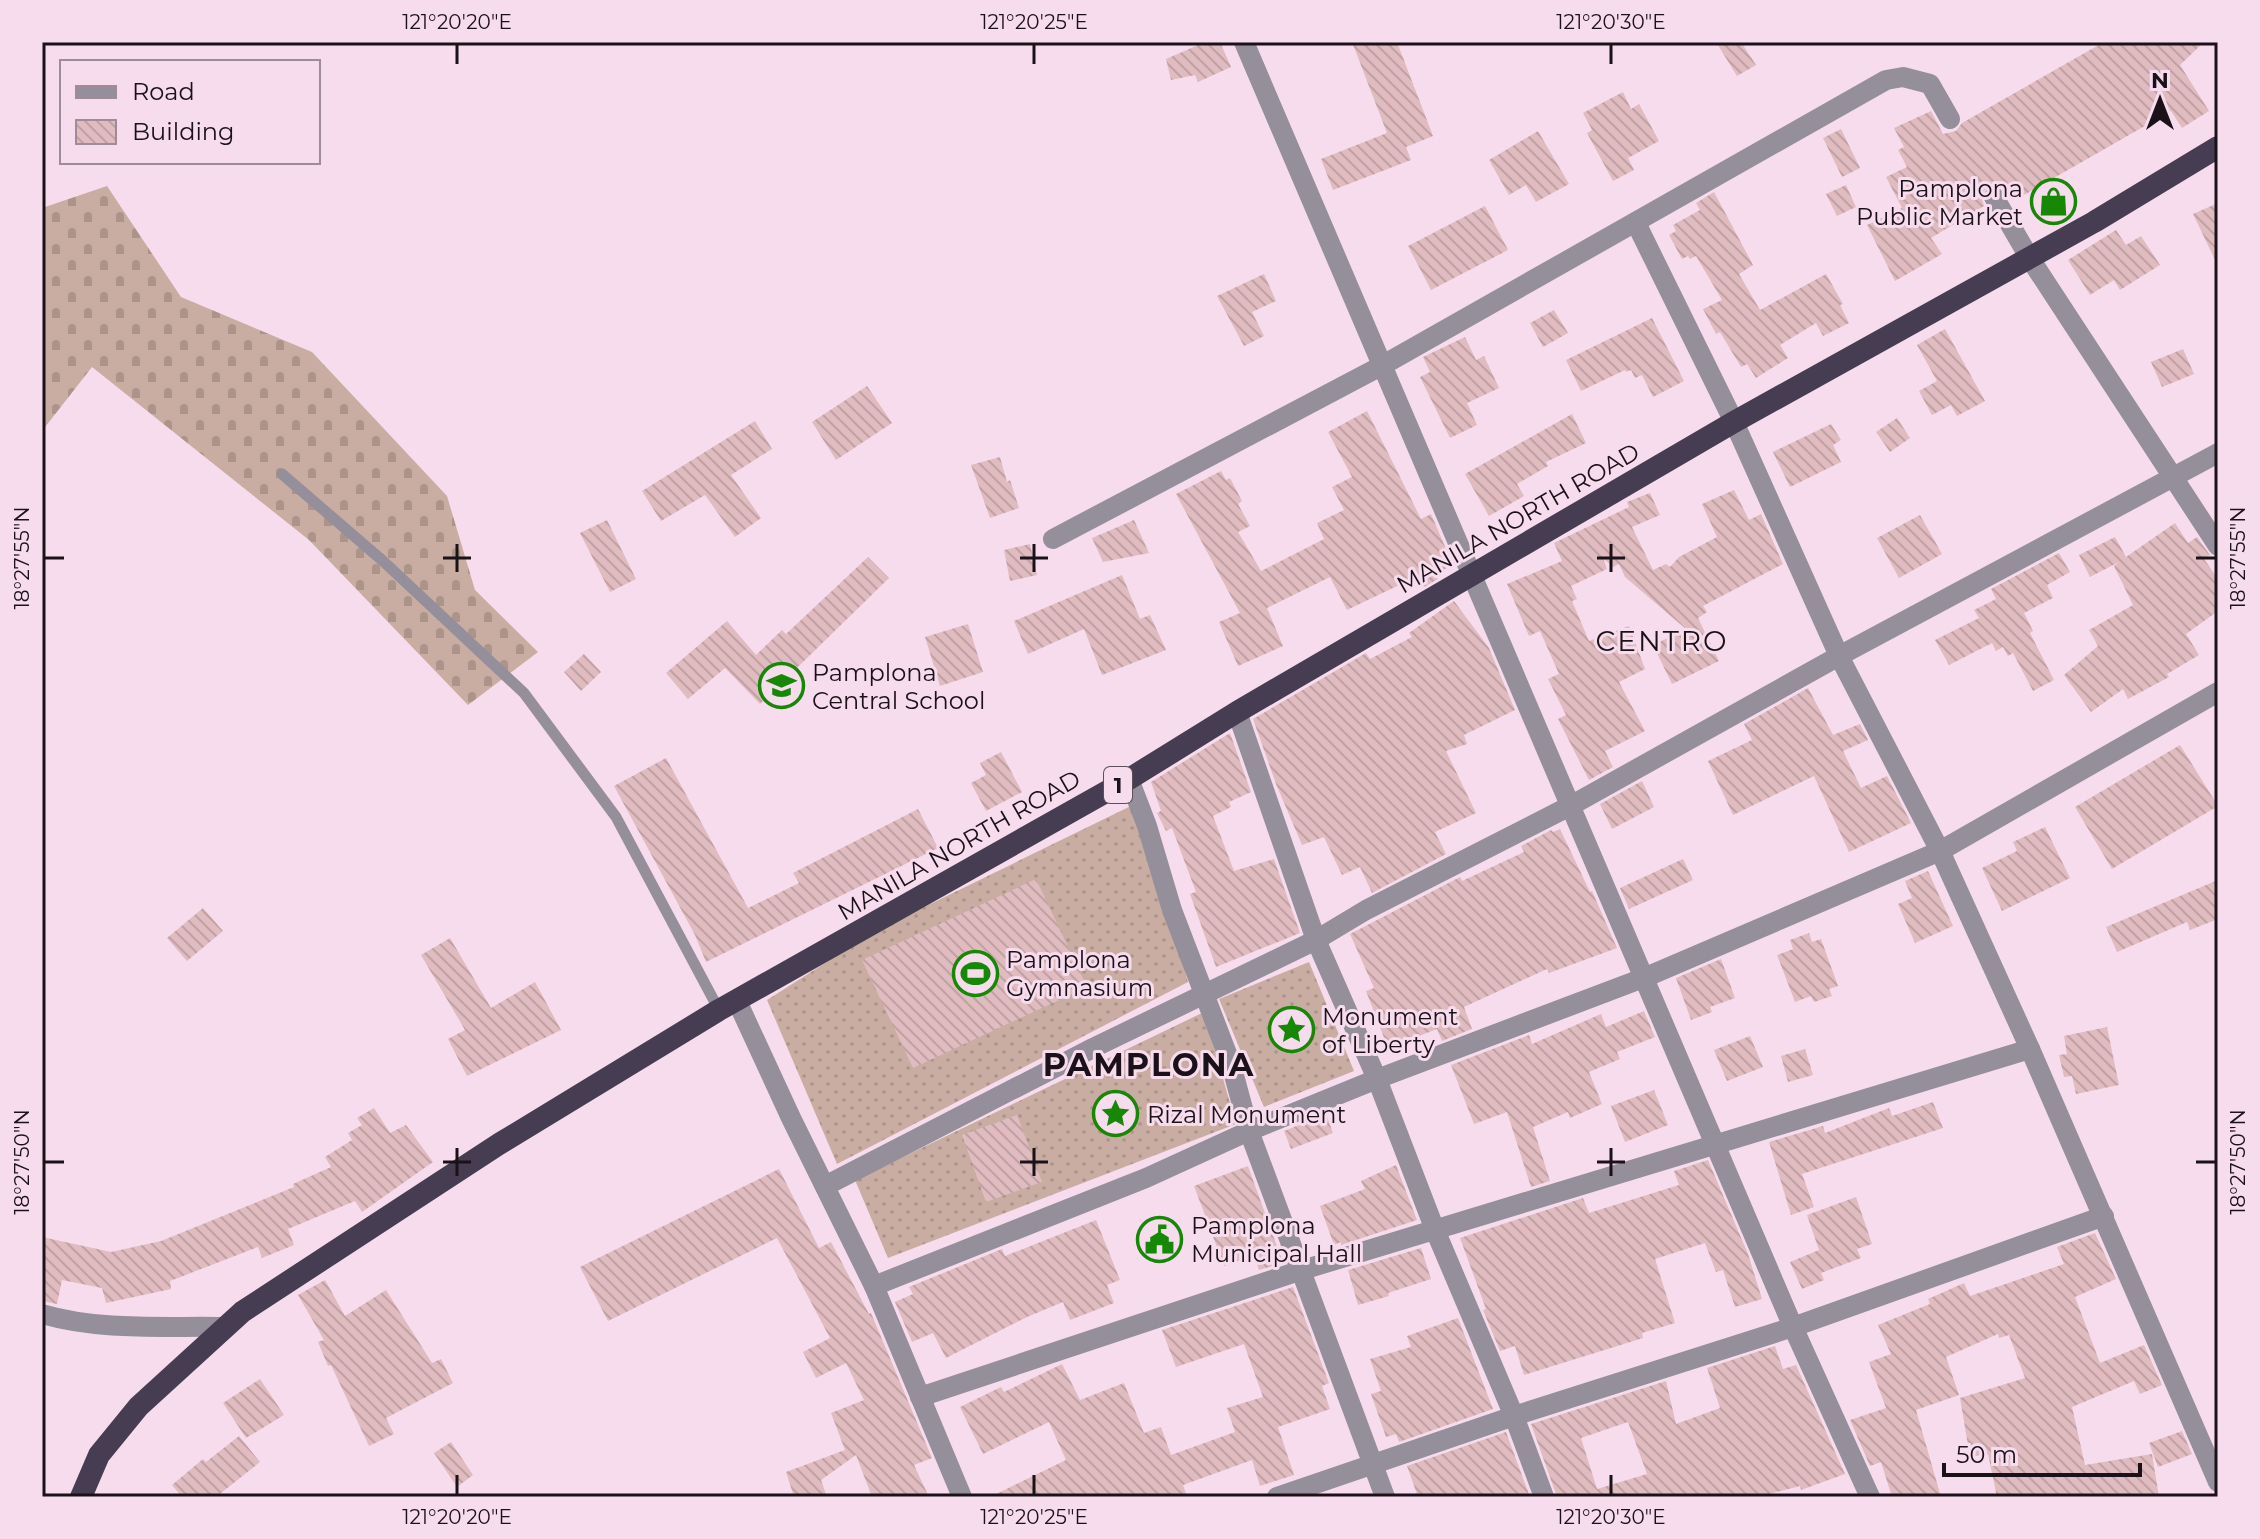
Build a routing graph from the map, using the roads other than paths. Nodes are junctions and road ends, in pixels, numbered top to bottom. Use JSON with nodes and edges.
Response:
{"nodes":[{"id":1,"x":1244,"y":42,"type":"edge"},
{"id":2,"x":1950,"y":119,"type":"dead end"},
{"id":3,"x":2218,"y":147,"type":"edge"},
{"id":4,"x":1994,"y":197,"type":"dead end"},
{"id":5,"x":1636,"y":223,"type":"junction"},
{"id":6,"x":2029,"y":257,"type":"junction"},
{"id":7,"x":1383,"y":365,"type":"junction"},
{"id":8,"x":1734,"y":422,"type":"junction"},
{"id":9,"x":2218,"y":453,"type":"edge"},
{"id":10,"x":282,"y":474,"type":"dead end"},
{"id":11,"x":2172,"y":478,"type":"junction"},
{"id":12,"x":1053,"y":539,"type":"dead end"},
{"id":13,"x":2218,"y":546,"type":"edge"},
{"id":14,"x":1473,"y":574,"type":"junction"},
{"id":15,"x":1839,"y":656,"type":"junction"},
{"id":16,"x":2218,"y":692,"type":"edge"},
{"id":17,"x":1237,"y":712,"type":"junction"},
{"id":18,"x":1129,"y":779,"type":"junction"},
{"id":19,"x":1572,"y":805,"type":"junction"},
{"id":20,"x":1940,"y":851,"type":"junction"},
{"id":21,"x":1316,"y":940,"type":"junction"},
{"id":22,"x":1646,"y":977,"type":"junction"},
{"id":23,"x":1203,"y":996,"type":"junction"},
{"id":24,"x":728,"y":1006,"type":"junction"},
{"id":25,"x":2030,"y":1049,"type":"junction"},
{"id":26,"x":1377,"y":1079,"type":"junction"},
{"id":27,"x":1249,"y":1131,"type":"junction"},
{"id":28,"x":1716,"y":1146,"type":"junction"},
{"id":29,"x":825,"y":1186,"type":"junction"},
{"id":30,"x":2104,"y":1216,"type":"junction"},
{"id":31,"x":1435,"y":1230,"type":"junction"},
{"id":32,"x":1299,"y":1271,"type":"junction"},
{"id":33,"x":874,"y":1286,"type":"junction"},
{"id":34,"x":42,"y":1314,"type":"edge"},
{"id":35,"x":222,"y":1327,"type":"junction"},
{"id":36,"x":1793,"y":1327,"type":"junction"},
{"id":37,"x":920,"y":1397,"type":"junction"},
{"id":38,"x":1514,"y":1416,"type":"junction"},
{"id":39,"x":1373,"y":1465,"type":"junction"},
{"id":40,"x":2218,"y":1482,"type":"edge"},
{"id":41,"x":81,"y":1497,"type":"edge"},
{"id":42,"x":962,"y":1497,"type":"edge"},
{"id":43,"x":1277,"y":1497,"type":"edge"},
{"id":44,"x":1385,"y":1497,"type":"edge"},
{"id":45,"x":1544,"y":1497,"type":"edge"},
{"id":46,"x":1870,"y":1497,"type":"edge"}],
"edges":[{"from":1,"to":7,"type":"street"},
{"from":2,"to":5,"type":"street"},
{"from":3,"to":6,"type":"highway","name":"MANILA NORTH ROAD","number":"1"},
{"from":4,"to":6,"type":"street"},
{"from":5,"to":7,"type":"street"},
{"from":5,"to":8,"type":"street"},
{"from":6,"to":8,"type":"highway","name":"MANILA NORTH ROAD","number":"1"},
{"from":6,"to":11,"type":"street"},
{"from":7,"to":12,"type":"street"},
{"from":7,"to":14,"type":"street"},
{"from":8,"to":14,"type":"highway","name":"MANILA NORTH ROAD","number":"1"},
{"from":8,"to":15,"type":"street"},
{"from":9,"to":11,"type":"street"},
{"from":10,"to":24,"type":"lane"},
{"from":11,"to":13,"type":"street"},
{"from":11,"to":15,"type":"street"},
{"from":14,"to":17,"type":"highway","name":"MANILA NORTH ROAD","number":"1"},
{"from":14,"to":19,"type":"street"},
{"from":15,"to":19,"type":"street"},
{"from":15,"to":20,"type":"street"},
{"from":16,"to":20,"type":"street"},
{"from":17,"to":18,"type":"highway","name":"MANILA NORTH ROAD","number":"1"},
{"from":17,"to":21,"type":"street"},
{"from":18,"to":23,"type":"street"},
{"from":18,"to":24,"type":"highway","name":"MANILA NORTH ROAD","number":"1"},
{"from":19,"to":21,"type":"street"},
{"from":19,"to":22,"type":"street"},
{"from":20,"to":22,"type":"street"},
{"from":20,"to":25,"type":"street"},
{"from":21,"to":23,"type":"street"},
{"from":21,"to":26,"type":"street"},
{"from":22,"to":26,"type":"street"},
{"from":22,"to":28,"type":"street"},
{"from":23,"to":27,"type":"street"},
{"from":23,"to":29,"type":"street"},
{"from":24,"to":29,"type":"street"},
{"from":24,"to":35,"type":"highway","name":"MANILA NORTH ROAD","number":"1"},
{"from":25,"to":28,"type":"street"},
{"from":25,"to":30,"type":"street"},
{"from":26,"to":27,"type":"street"},
{"from":26,"to":31,"type":"street"},
{"from":27,"to":32,"type":"street"},
{"from":27,"to":33,"type":"street"},
{"from":28,"to":31,"type":"street"},
{"from":28,"to":36,"type":"street"},
{"from":29,"to":33,"type":"street"},
{"from":30,"to":36,"type":"street"},
{"from":30,"to":40,"type":"street"},
{"from":31,"to":32,"type":"street"},
{"from":31,"to":38,"type":"street"},
{"from":32,"to":37,"type":"street"},
{"from":32,"to":39,"type":"street"},
{"from":33,"to":37,"type":"street"},
{"from":34,"to":35,"type":"street"},
{"from":35,"to":41,"type":"highway","name":"MANILA NORTH ROAD","number":"1"},
{"from":36,"to":38,"type":"street"},
{"from":36,"to":46,"type":"street"},
{"from":37,"to":42,"type":"street"},
{"from":38,"to":39,"type":"street"},
{"from":38,"to":45,"type":"street"},
{"from":39,"to":43,"type":"street"},
{"from":39,"to":44,"type":"street"}]}
